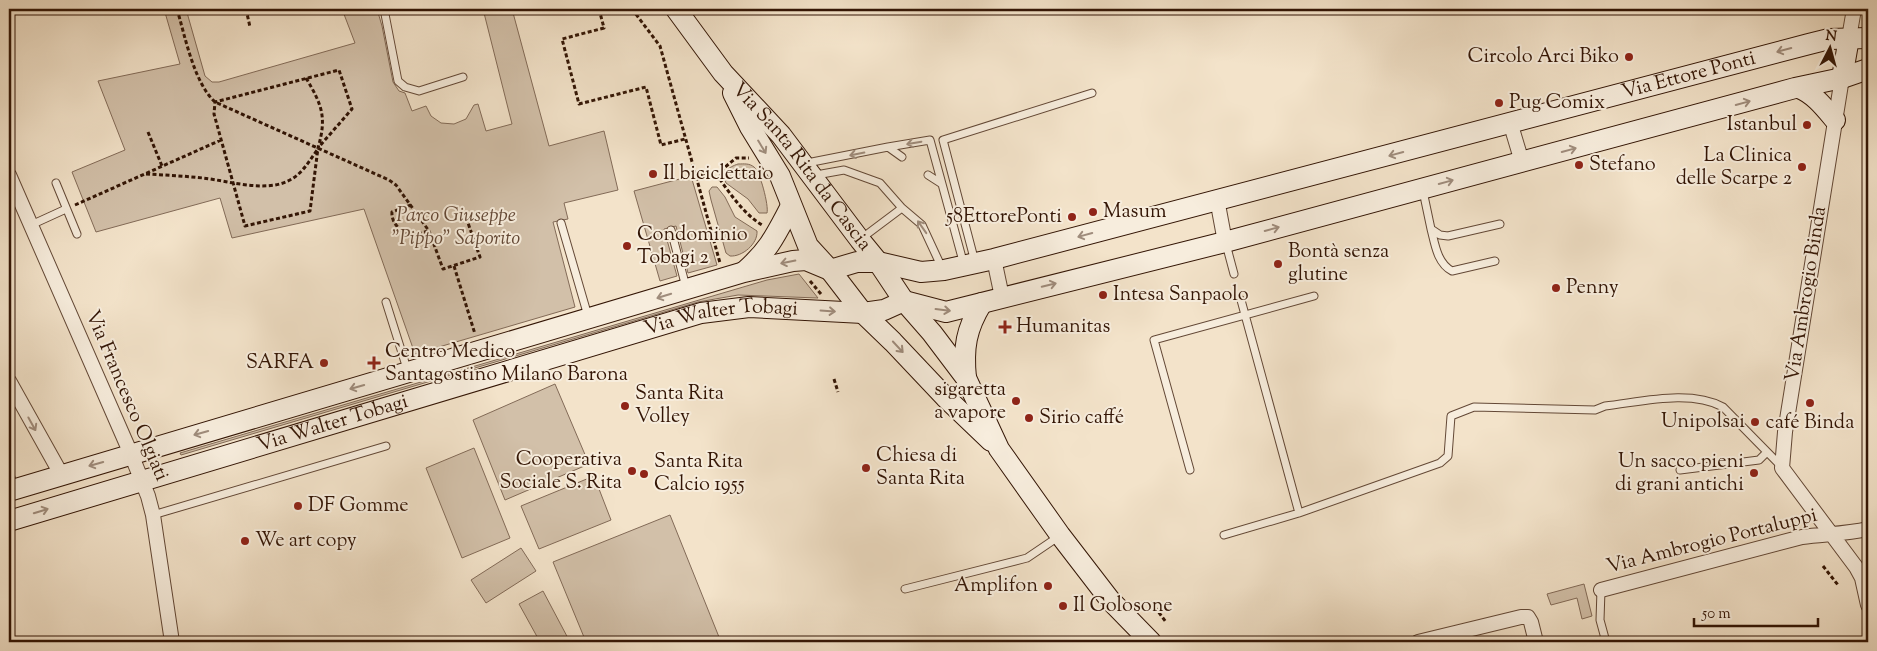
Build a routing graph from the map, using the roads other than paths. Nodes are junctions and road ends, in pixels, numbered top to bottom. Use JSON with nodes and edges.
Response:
{"nodes":[{"id":1,"x":384,"y":9,"type":"edge"},
{"id":2,"x":676,"y":9,"type":"edge"},
{"id":3,"x":1854,"y":9,"type":"edge"},
{"id":4,"x":1859,"y":38,"type":"edge"},
{"id":5,"x":1868,"y":69,"type":"edge"},
{"id":6,"x":724,"y":73,"type":"junction"},
{"id":7,"x":463,"y":77,"type":"dead end"},
{"id":8,"x":1842,"y":78,"type":"junction"},
{"id":9,"x":1799,"y":88,"type":"junction"},
{"id":10,"x":1092,"y":92,"type":"dead end"},
{"id":11,"x":1835,"y":120,"type":"junction"},
{"id":12,"x":1510,"y":122,"type":"junction"},
{"id":13,"x":888,"y":147,"type":"junction"},
{"id":14,"x":902,"y":157,"type":"dead end"},
{"id":15,"x":1522,"y":162,"type":"junction"},
{"id":16,"x":808,"y":170,"type":"junction"},
{"id":17,"x":9,"y":175,"type":"edge"},
{"id":18,"x":928,"y":175,"type":"dead end"},
{"id":19,"x":56,"y":183,"type":"dead end"},
{"id":20,"x":942,"y":184,"type":"junction"},
{"id":21,"x":1423,"y":188,"type":"junction"},
{"id":22,"x":1217,"y":199,"type":"junction"},
{"id":23,"x":791,"y":206,"type":"junction"},
{"id":24,"x":902,"y":208,"type":"junction"},
{"id":25,"x":66,"y":209,"type":"junction"},
{"id":26,"x":561,"y":223,"type":"dead end"},
{"id":27,"x":1500,"y":224,"type":"dead end"},
{"id":28,"x":31,"y":225,"type":"junction"},
{"id":29,"x":1431,"y":229,"type":"junction"},
{"id":30,"x":671,"y":230,"type":"dead end"},
{"id":31,"x":77,"y":234,"type":"dead end"},
{"id":32,"x":860,"y":240,"type":"junction"},
{"id":33,"x":1225,"y":242,"type":"junction"},
{"id":34,"x":1495,"y":261,"type":"dead end"},
{"id":35,"x":878,"y":262,"type":"junction"},
{"id":36,"x":978,"y":262,"type":"junction"},
{"id":37,"x":830,"y":270,"type":"junction"},
{"id":38,"x":944,"y":270,"type":"junction"},
{"id":39,"x":744,"y":272,"type":"junction"},
{"id":40,"x":1234,"y":274,"type":"dead end"},
{"id":41,"x":687,"y":289,"type":"junction"},
{"id":42,"x":1314,"y":296,"type":"dead end"},
{"id":43,"x":1002,"y":297,"type":"junction"},
{"id":44,"x":1241,"y":300,"type":"dead end"},
{"id":45,"x":904,"y":301,"type":"junction"},
{"id":46,"x":386,"y":302,"type":"dead end"},
{"id":47,"x":982,"y":304,"type":"junction"},
{"id":48,"x":863,"y":313,"type":"junction"},
{"id":49,"x":1245,"y":315,"type":"junction"},
{"id":50,"x":588,"y":319,"type":"junction"},
{"id":51,"x":408,"y":372,"type":"junction"},
{"id":52,"x":966,"y":378,"type":"junction"},
{"id":53,"x":9,"y":381,"type":"edge"},
{"id":54,"x":386,"y":446,"type":"dead end"},
{"id":55,"x":999,"y":449,"type":"junction"},
{"id":56,"x":1767,"y":452,"type":"junction"},
{"id":57,"x":131,"y":454,"type":"junction"},
{"id":58,"x":1782,"y":468,"type":"junction"},
{"id":59,"x":1190,"y":470,"type":"dead end"},
{"id":60,"x":1680,"y":470,"type":"dead end"},
{"id":61,"x":61,"y":474,"type":"junction"},
{"id":62,"x":141,"y":481,"type":"junction"},
{"id":63,"x":11,"y":484,"type":"edge"},
{"id":64,"x":1299,"y":513,"type":"junction"},
{"id":65,"x":153,"y":515,"type":"junction"},
{"id":66,"x":9,"y":521,"type":"edge"},
{"id":67,"x":1868,"y":529,"type":"edge"},
{"id":68,"x":1832,"y":533,"type":"junction"},
{"id":69,"x":1060,"y":535,"type":"junction"},
{"id":70,"x":1224,"y":535,"type":"dead end"},
{"id":71,"x":905,"y":589,"type":"dead end"},
{"id":72,"x":1601,"y":590,"type":"joint"},
{"id":73,"x":1110,"y":600,"type":"junction"},
{"id":74,"x":1868,"y":605,"type":"edge"},
{"id":75,"x":172,"y":642,"type":"edge"},
{"id":76,"x":1132,"y":642,"type":"edge"},
{"id":77,"x":1151,"y":642,"type":"edge"},
{"id":78,"x":1418,"y":642,"type":"edge"},
{"id":79,"x":1536,"y":642,"type":"edge"},
{"id":80,"x":1606,"y":642,"type":"edge"}],
"edges":[{"from":1,"to":7,"type":"lane"},
{"from":2,"to":6,"type":"street","name":"Via Santa Rita da Cascia"},
{"from":3,"to":4,"type":"street","name":"Via Ambrogio Binda"},
{"from":4,"to":8,"type":"street","name":"Via Ambrogio Binda"},
{"from":4,"to":12,"type":"street","name":"Via Ettore Ponti","one_way":true},
{"from":5,"to":8,"type":"street","name":"Via Ettore Ponti"},
{"from":6,"to":16,"type":"street","name":"Via Santa Rita da Cascia"},
{"from":6,"to":23,"type":"street","name":"Via Santa Rita da Cascia","one_way":true},
{"from":8,"to":9,"type":"street","name":"Via Ettore Ponti"},
{"from":8,"to":11,"type":"street","name":"Via Ambrogio Binda"},
{"from":9,"to":11,"type":"street"},
{"from":15,"to":9,"type":"street","name":"Via Ettore Ponti","one_way":true},
{"from":10,"to":36,"type":"lane"},
{"from":11,"to":58,"type":"street","name":"Via Ambrogio Binda"},
{"from":12,"to":15,"type":"street"},
{"from":12,"to":22,"type":"street","name":"Via Ettore Ponti","one_way":true},
{"from":13,"to":14,"type":"lane"},
{"from":13,"to":16,"type":"lane","one_way":true},
{"from":20,"to":13,"type":"lane","one_way":true},
{"from":21,"to":15,"type":"street","name":"Via Ettore Ponti","one_way":true},
{"from":16,"to":24,"type":"lane"},
{"from":16,"to":32,"type":"street","name":"Via Santa Rita da Cascia"},
{"from":17,"to":28,"type":"street","name":"Via Francesco Olgiati"},
{"from":18,"to":20,"type":"lane"},
{"from":19,"to":25,"type":"lane"},
{"from":20,"to":36,"type":"lane"},
{"from":21,"to":29,"type":"lane"},
{"from":33,"to":21,"type":"street","name":"Via Ettore Ponti","one_way":true},
{"from":22,"to":33,"type":"street"},
{"from":22,"to":36,"type":"street","name":"Via Ettore Ponti","one_way":true},
{"from":23,"to":37,"type":"street","name":"Via Santa Rita da Cascia"},
{"from":23,"to":39,"type":"street","name":"Via Walter Tobagi"},
{"from":24,"to":32,"type":"lane"},
{"from":38,"to":24,"type":"lane","one_way":true},
{"from":25,"to":28,"type":"lane"},
{"from":25,"to":31,"type":"lane"},
{"from":26,"to":50,"type":"lane"},
{"from":27,"to":29,"type":"lane"},
{"from":28,"to":57,"type":"street","name":"Via Francesco Olgiati"},
{"from":29,"to":34,"type":"lane"},
{"from":30,"to":41,"type":"lane"},
{"from":32,"to":35,"type":"street","name":"Via Santa Rita da Cascia"},
{"from":33,"to":40,"type":"lane"},
{"from":43,"to":33,"type":"street","name":"Via Ettore Ponti","one_way":true},
{"from":35,"to":37,"type":"street","name":"Via Ettore Ponti"},
{"from":35,"to":38,"type":"street","name":"Via Ettore Ponti"},
{"from":35,"to":45,"type":"street","name":"Via Santa Rita da Cascia"},
{"from":36,"to":38,"type":"street","name":"Via Ettore Ponti"},
{"from":36,"to":43,"type":"street"},
{"from":37,"to":39,"type":"street","name":"Via Walter Tobagi","one_way":true},
{"from":37,"to":48,"type":"street","name":"Via Santa Rita da Cascia"},
{"from":39,"to":41,"type":"street","name":"Via Walter Tobagi"},
{"from":41,"to":50,"type":"street","name":"Via Walter Tobagi","one_way":true},
{"from":42,"to":49,"type":"lane"},
{"from":43,"to":47,"type":"street","name":"Via Ettore Ponti"},
{"from":44,"to":49,"type":"lane"},
{"from":45,"to":47,"type":"street","name":"Via Ettore Ponti","one_way":true},
{"from":45,"to":48,"type":"street","name":"Via Walter Tobagi"},
{"from":45,"to":52,"type":"street"},
{"from":46,"to":51,"type":"lane"},
{"from":47,"to":52,"type":"street"},
{"from":48,"to":55,"type":"street","one_way":true},
{"from":62,"to":48,"type":"street","name":"Via Walter Tobagi","one_way":true},
{"from":49,"to":59,"type":"lane"},
{"from":49,"to":64,"type":"lane"},
{"from":50,"to":51,"type":"street","name":"Via Walter Tobagi"},
{"from":51,"to":57,"type":"street","name":"Via Walter Tobagi","one_way":true},
{"from":52,"to":55,"type":"street"},
{"from":53,"to":61,"type":"street","one_way":true},
{"from":54,"to":65,"type":"lane"},
{"from":55,"to":69,"type":"street"},
{"from":56,"to":58,"type":"lane"},
{"from":56,"to":60,"type":"lane"},
{"from":56,"to":64,"type":"lane"},
{"from":57,"to":61,"type":"street","name":"Via Walter Tobagi","one_way":true},
{"from":57,"to":62,"type":"street","name":"Via Francesco Olgiati"},
{"from":58,"to":68,"type":"street"},
{"from":61,"to":63,"type":"street","name":"Via Walter Tobagi"},
{"from":62,"to":65,"type":"street","name":"Via Francesco Olgiati"},
{"from":66,"to":62,"type":"street","name":"Via Walter Tobagi","one_way":true},
{"from":64,"to":70,"type":"lane"},
{"from":65,"to":75,"type":"street","name":"Via Francesco Olgiati"},
{"from":67,"to":68,"type":"street","name":"Via Ambrogio Portaluppi"},
{"from":68,"to":72,"type":"street","name":"Via Ambrogio Portaluppi"},
{"from":68,"to":74,"type":"street"},
{"from":69,"to":71,"type":"lane"},
{"from":69,"to":73,"type":"street"},
{"from":72,"to":80,"type":"lane"},
{"from":73,"to":76,"type":"street"},
{"from":73,"to":77,"type":"street"},
{"from":78,"to":79,"type":"street"}]}
